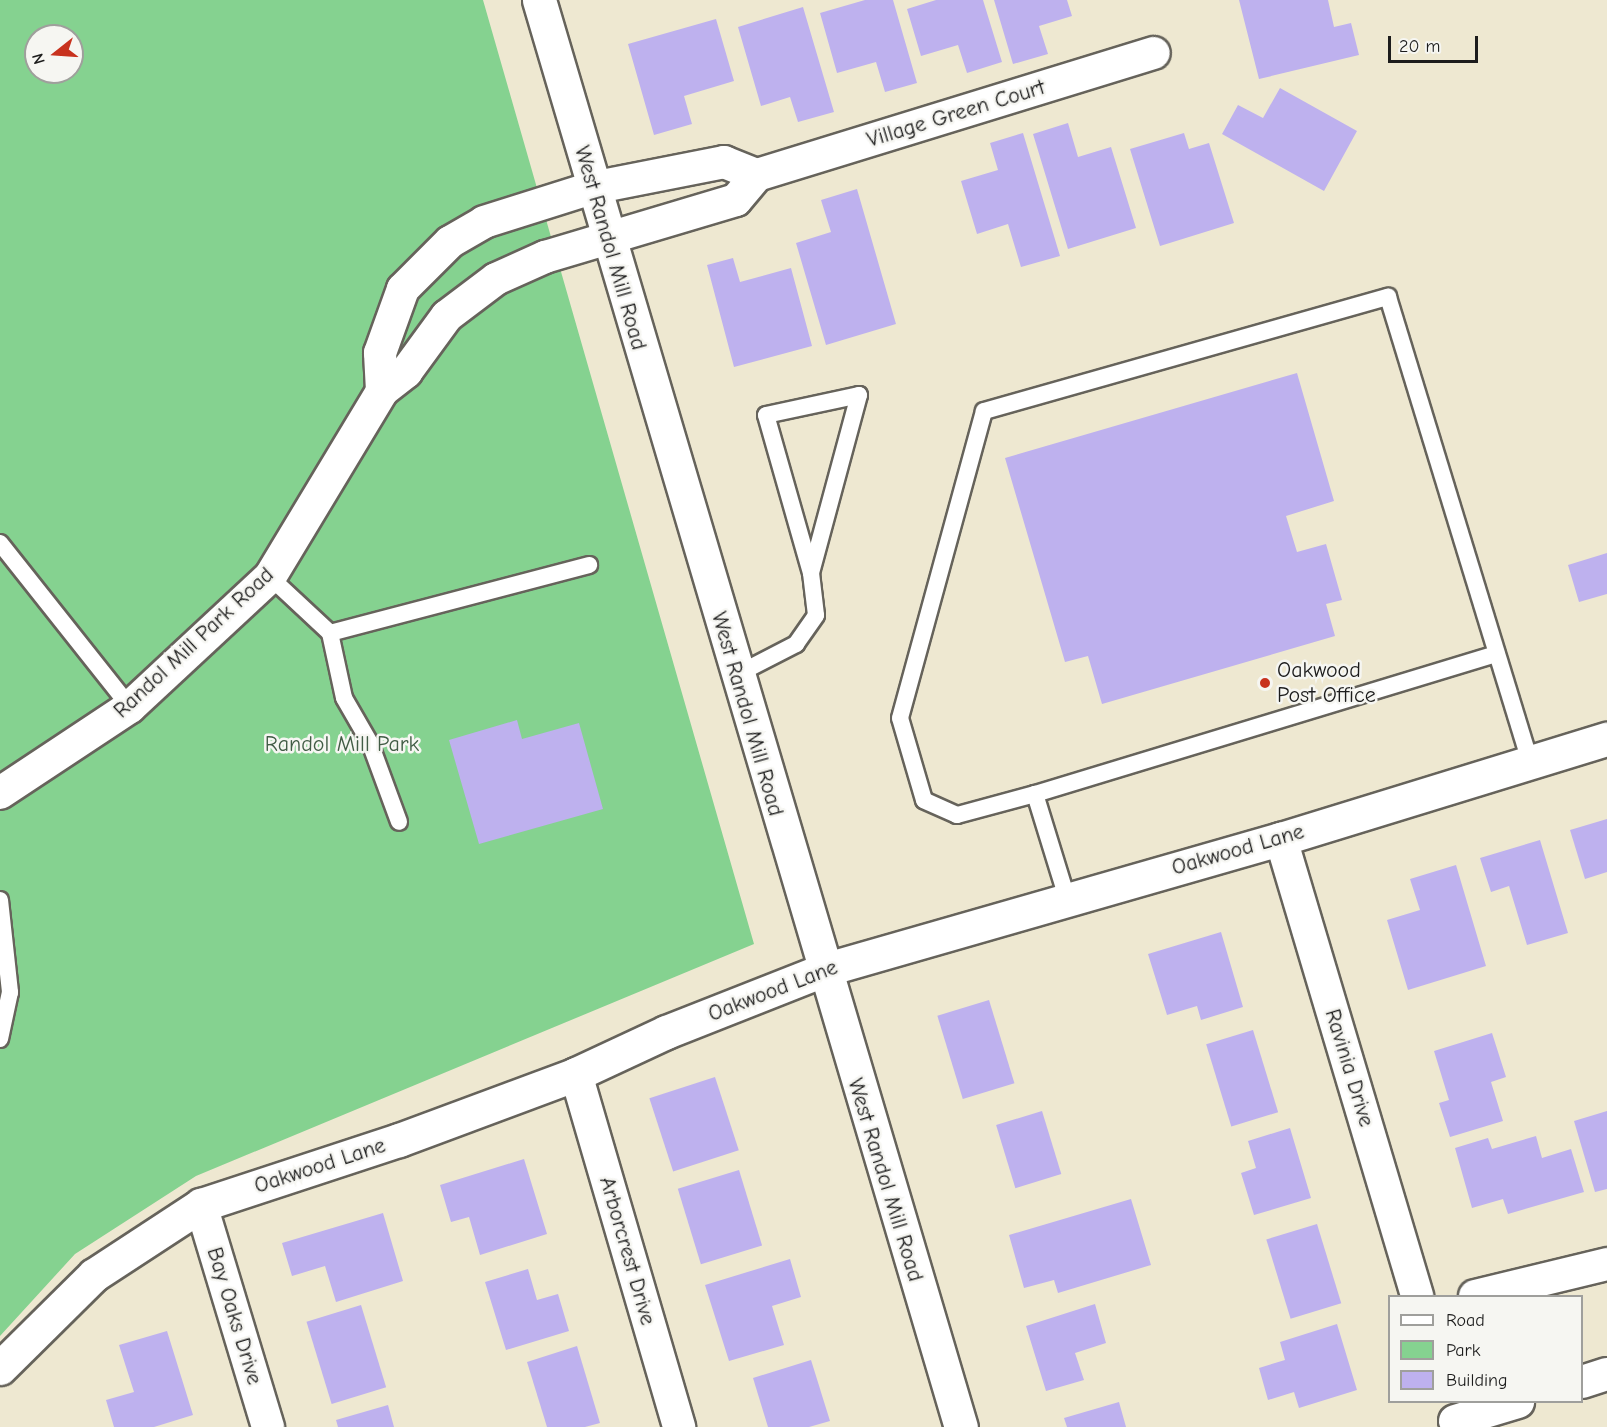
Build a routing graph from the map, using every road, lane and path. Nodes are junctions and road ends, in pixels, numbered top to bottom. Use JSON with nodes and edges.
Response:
{"nodes":[{"id":1,"x":539,"y":0,"type":"edge"},
{"id":2,"x":1154,"y":53,"type":"dead end"},
{"id":3,"x":757,"y":175,"type":"junction"},
{"id":4,"x":592,"y":189,"type":"junction"},
{"id":5,"x":608,"y":239,"type":"junction"},
{"id":6,"x":382,"y":391,"type":"junction"},
{"id":7,"x":0,"y":543,"type":"edge"},
{"id":8,"x":590,"y":565,"type":"dead end"},
{"id":9,"x":811,"y":573,"type":"junction"},
{"id":10,"x":270,"y":577,"type":"junction"},
{"id":11,"x":330,"y":633,"type":"junction"},
{"id":12,"x":1496,"y":654,"type":"junction"},
{"id":13,"x":736,"y":675,"type":"junction"},
{"id":14,"x":130,"y":707,"type":"junction"},
{"id":15,"x":1607,"y":739,"type":"edge"},
{"id":16,"x":1530,"y":762,"type":"junction"},
{"id":17,"x":0,"y":792,"type":"edge"},
{"id":18,"x":1035,"y":794,"type":"junction"},
{"id":19,"x":399,"y":822,"type":"dead end"},
{"id":20,"x":1281,"y":839,"type":"junction"},
{"id":21,"x":1067,"y":898,"type":"junction"},
{"id":22,"x":0,"y":900,"type":"edge"},
{"id":23,"x":823,"y":970,"type":"junction"},
{"id":24,"x":0,"y":1039,"type":"edge"},
{"id":25,"x":576,"y":1074,"type":"junction"},
{"id":26,"x":201,"y":1205,"type":"junction"},
{"id":27,"x":1607,"y":1263,"type":"edge"},
{"id":28,"x":1417,"y":1295,"type":"edge"},
{"id":29,"x":1479,"y":1295,"type":"edge"},
{"id":30,"x":0,"y":1368,"type":"edge"},
{"id":31,"x":1607,"y":1374,"type":"edge"},
{"id":32,"x":1583,"y":1381,"type":"edge"},
{"id":33,"x":1509,"y":1403,"type":"edge"},
{"id":34,"x":1454,"y":1416,"type":"edge"},
{"id":35,"x":268,"y":1427,"type":"edge"},
{"id":36,"x":679,"y":1427,"type":"edge"},
{"id":37,"x":961,"y":1427,"type":"edge"}],
"edges":[{"from":1,"to":4,"type":"street","name":"West Randol Mill Road"},
{"from":2,"to":3,"type":"street","name":"Village Green Court"},
{"from":3,"to":4,"type":"street"},
{"from":3,"to":5,"type":"street"},
{"from":4,"to":5,"type":"street","name":"West Randol Mill Road"},
{"from":4,"to":6,"type":"street"},
{"from":5,"to":6,"type":"street","name":"Randol Mill Park Road"},
{"from":5,"to":13,"type":"street","name":"West Randol Mill Road"},
{"from":6,"to":10,"type":"street","name":"Randol Mill Park Road"},
{"from":7,"to":14,"type":"lane"},
{"from":8,"to":11,"type":"lane"},
{"from":9,"to":9,"type":"lane"},
{"from":9,"to":13,"type":"lane"},
{"from":10,"to":11,"type":"lane"},
{"from":10,"to":14,"type":"street","name":"Randol Mill Park Road"},
{"from":11,"to":19,"type":"lane"},
{"from":12,"to":16,"type":"lane"},
{"from":12,"to":18,"type":"lane"},
{"from":12,"to":18,"type":"lane"},
{"from":13,"to":23,"type":"street","name":"West Randol Mill Road"},
{"from":14,"to":17,"type":"street","name":"Randol Mill Park Road"},
{"from":15,"to":16,"type":"street","name":"Oakwood Lane"},
{"from":16,"to":20,"type":"street","name":"Oakwood Lane"},
{"from":18,"to":21,"type":"lane"},
{"from":20,"to":21,"type":"street","name":"Oakwood Lane"},
{"from":20,"to":28,"type":"street","name":"Ravinia Drive"},
{"from":21,"to":23,"type":"street","name":"Oakwood Lane"},
{"from":22,"to":24,"type":"lane"},
{"from":23,"to":25,"type":"street","name":"Oakwood Lane"},
{"from":23,"to":37,"type":"street","name":"West Randol Mill Road"},
{"from":25,"to":26,"type":"street","name":"Oakwood Lane"},
{"from":25,"to":36,"type":"street","name":"Arborcrest Drive"},
{"from":26,"to":30,"type":"street","name":"Oakwood Lane"},
{"from":26,"to":35,"type":"street","name":"Bay Oaks Drive"},
{"from":27,"to":29,"type":"street"},
{"from":31,"to":32,"type":"street"},
{"from":33,"to":34,"type":"street"}]}
